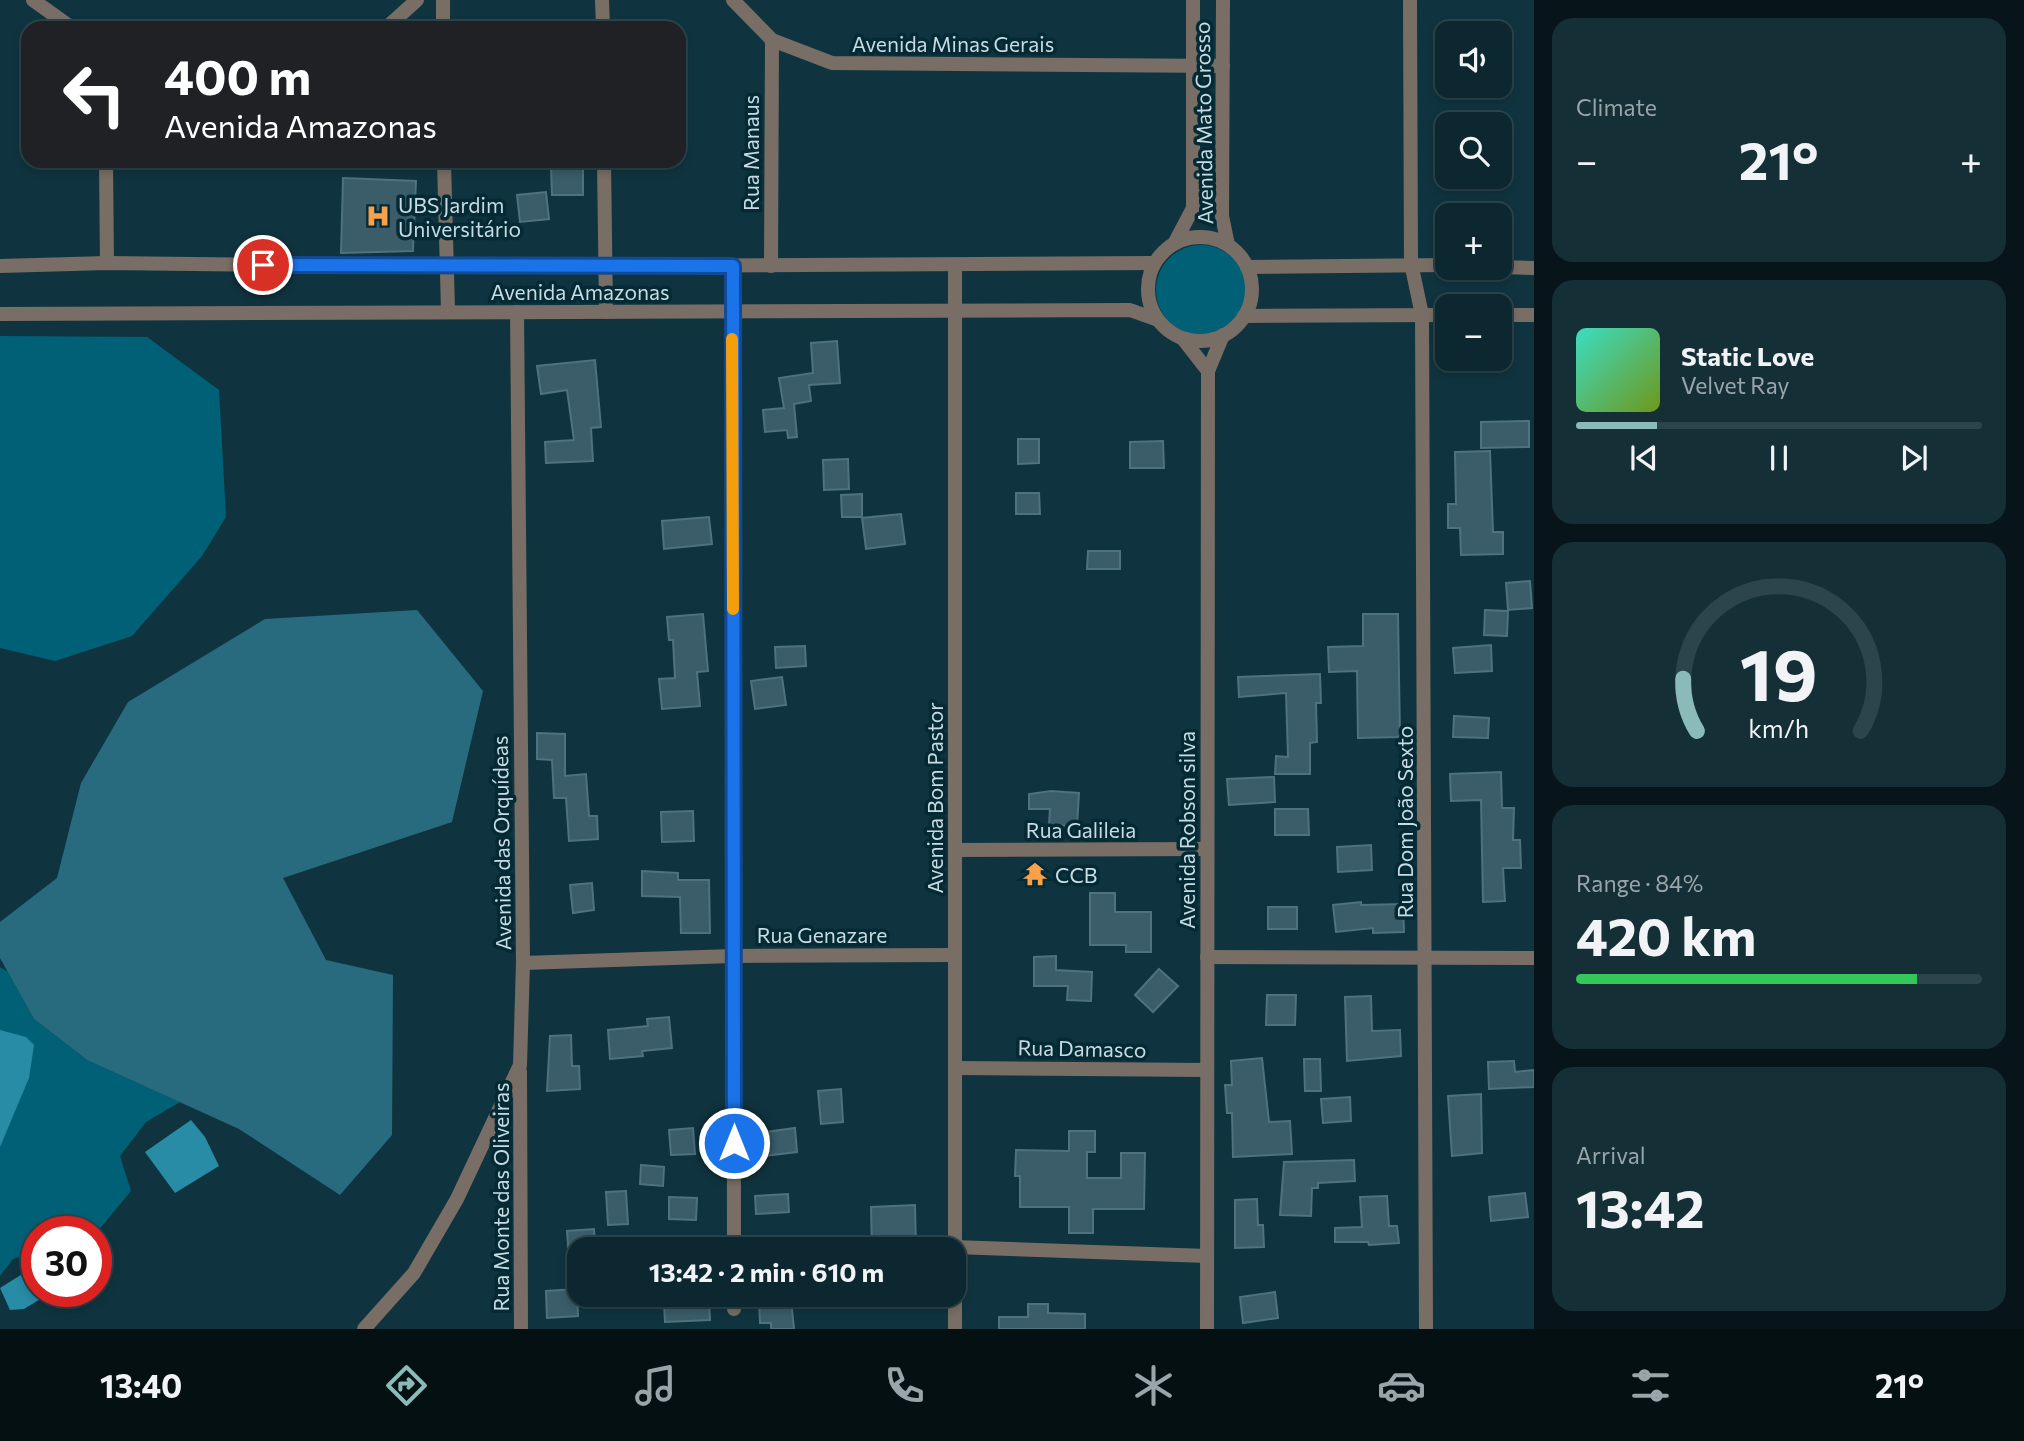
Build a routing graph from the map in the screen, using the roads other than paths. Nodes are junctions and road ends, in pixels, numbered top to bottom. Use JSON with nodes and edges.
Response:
{"nodes":[{"id":1,"x":33,"y":0,"type":"edge"},
{"id":2,"x":417,"y":0,"type":"edge"},
{"id":3,"x":443,"y":0,"type":"edge"},
{"id":4,"x":602,"y":0,"type":"edge"},
{"id":5,"x":733,"y":0,"type":"edge"},
{"id":6,"x":1193,"y":0,"type":"edge"},
{"id":7,"x":1223,"y":0,"type":"edge"},
{"id":8,"x":1410,"y":0,"type":"edge"},
{"id":9,"x":62,"y":21,"type":"edge"},
{"id":10,"x":394,"y":21,"type":"edge"},
{"id":11,"x":443,"y":21,"type":"edge"},
{"id":12,"x":603,"y":21,"type":"edge"},
{"id":13,"x":772,"y":40,"type":"junction"},
{"id":14,"x":1194,"y":66,"type":"junction"},
{"id":15,"x":1223,"y":66,"type":"junction"},
{"id":16,"x":106,"y":168,"type":"edge"},
{"id":17,"x":444,"y":168,"type":"edge"},
{"id":18,"x":604,"y":168,"type":"edge"},
{"id":19,"x":1174,"y":244,"type":"junction"},
{"id":20,"x":1228,"y":245,"type":"junction"},
{"id":21,"x":107,"y":263,"type":"junction"},
{"id":22,"x":1154,"y":263,"type":"junction"},
{"id":23,"x":1411,"y":263,"type":"junction"},
{"id":24,"x":1435,"y":264,"type":"edge"},
{"id":25,"x":0,"y":266,"type":"edge"},
{"id":26,"x":605,"y":266,"type":"junction"},
{"id":27,"x":733,"y":266,"type":"junction"},
{"id":28,"x":771,"y":266,"type":"junction"},
{"id":29,"x":955,"y":266,"type":"junction"},
{"id":30,"x":445,"y":267,"type":"junction"},
{"id":31,"x":1247,"y":267,"type":"junction"},
{"id":32,"x":1512,"y":267,"type":"edge"},
{"id":33,"x":1534,"y":268,"type":"edge"},
{"id":34,"x":955,"y":310,"type":"junction"},
{"id":35,"x":448,"y":311,"type":"junction"},
{"id":36,"x":517,"y":312,"type":"junction"},
{"id":37,"x":606,"y":312,"type":"junction"},
{"id":38,"x":732,"y":312,"type":"junction"},
{"id":39,"x":0,"y":314,"type":"edge"},
{"id":40,"x":1422,"y":315,"type":"junction"},
{"id":41,"x":1435,"y":315,"type":"edge"},
{"id":42,"x":1512,"y":315,"type":"edge"},
{"id":43,"x":1534,"y":315,"type":"edge"},
{"id":44,"x":1244,"y":316,"type":"junction"},
{"id":45,"x":1158,"y":320,"type":"junction"},
{"id":46,"x":1223,"y":335,"type":"junction"},
{"id":47,"x":1183,"y":339,"type":"junction"},
{"id":48,"x":1208,"y":371,"type":"junction"},
{"id":49,"x":1207,"y":849,"type":"junction"},
{"id":50,"x":955,"y":850,"type":"junction"},
{"id":51,"x":953,"y":955,"type":"junction"},
{"id":52,"x":733,"y":956,"type":"junction"},
{"id":53,"x":1207,"y":957,"type":"junction"},
{"id":54,"x":1534,"y":958,"type":"edge"},
{"id":55,"x":1426,"y":960,"type":"junction"},
{"id":56,"x":523,"y":963,"type":"junction"},
{"id":57,"x":520,"y":1065,"type":"junction"},
{"id":58,"x":957,"y":1068,"type":"junction"},
{"id":59,"x":1207,"y":1070,"type":"junction"},
{"id":60,"x":734,"y":1237,"type":"edge"},
{"id":61,"x":954,"y":1237,"type":"edge"},
{"id":62,"x":966,"y":1247,"type":"edge"},
{"id":63,"x":1207,"y":1256,"type":"junction"},
{"id":64,"x":955,"y":1307,"type":"edge"},
{"id":65,"x":364,"y":1329,"type":"edge"},
{"id":66,"x":521,"y":1329,"type":"edge"},
{"id":67,"x":955,"y":1329,"type":"edge"},
{"id":68,"x":1207,"y":1329,"type":"edge"},
{"id":69,"x":1426,"y":1329,"type":"edge"}],
"edges":[{"from":1,"to":9,"type":"street"},
{"from":2,"to":10,"type":"street"},
{"from":3,"to":11,"type":"street"},
{"from":4,"to":12,"type":"street"},
{"from":5,"to":13,"type":"street","name":"Avenida Minas Gerais"},
{"from":6,"to":14,"type":"street","name":"Avenida Mato Grosso"},
{"from":7,"to":15,"type":"street","name":"Avenida Mato Grosso"},
{"from":8,"to":23,"type":"street","name":"Rua Dom João Sexto"},
{"from":13,"to":14,"type":"street","name":"Avenida Minas Gerais"},
{"from":13,"to":28,"type":"street","name":"Rua Manaus"},
{"from":14,"to":15,"type":"street","name":"Avenida Minas Gerais"},
{"from":14,"to":19,"type":"street","name":"Avenida Mato Grosso"},
{"from":15,"to":20,"type":"street","name":"Avenida Mato Grosso"},
{"from":16,"to":21,"type":"street"},
{"from":17,"to":30,"type":"street"},
{"from":18,"to":26,"type":"street"},
{"from":19,"to":20,"type":"street"},
{"from":19,"to":22,"type":"street"},
{"from":20,"to":31,"type":"street"},
{"from":21,"to":25,"type":"street","name":"Avenida Amazonas"},
{"from":21,"to":30,"type":"street","name":"Avenida Amazonas"},
{"from":22,"to":29,"type":"street","name":"Avenida Amazonas"},
{"from":22,"to":45,"type":"street"},
{"from":23,"to":24,"type":"street"},
{"from":23,"to":31,"type":"street"},
{"from":23,"to":40,"type":"street","name":"Rua Dom João Sexto"},
{"from":26,"to":27,"type":"street","name":"Avenida Amazonas"},
{"from":26,"to":30,"type":"street","name":"Avenida Amazonas"},
{"from":26,"to":37,"type":"street"},
{"from":27,"to":28,"type":"street","name":"Avenida Amazonas"},
{"from":27,"to":38,"type":"street"},
{"from":28,"to":29,"type":"street","name":"Avenida Amazonas"},
{"from":29,"to":34,"type":"street","name":"Avenida Bom Pastor"},
{"from":30,"to":35,"type":"street"},
{"from":31,"to":44,"type":"street"},
{"from":32,"to":33,"type":"street"},
{"from":34,"to":38,"type":"street","name":"Avenida Amazonas"},
{"from":34,"to":45,"type":"street","name":"Avenida Amazonas"},
{"from":34,"to":50,"type":"street","name":"Avenida Bom Pastor"},
{"from":35,"to":36,"type":"street","name":"Avenida Amazonas"},
{"from":35,"to":39,"type":"street","name":"Avenida Amazonas"},
{"from":36,"to":37,"type":"street","name":"Avenida Amazonas"},
{"from":36,"to":56,"type":"street","name":"Avenida das Orquídeas"},
{"from":37,"to":38,"type":"street","name":"Avenida Amazonas"},
{"from":38,"to":52,"type":"street"},
{"from":40,"to":41,"type":"street"},
{"from":40,"to":44,"type":"street"},
{"from":40,"to":55,"type":"street","name":"Rua Dom João Sexto"},
{"from":42,"to":43,"type":"street"},
{"from":44,"to":46,"type":"street"},
{"from":45,"to":47,"type":"street"},
{"from":46,"to":47,"type":"street"},
{"from":46,"to":48,"type":"street","name":"Avenida Robson silva"},
{"from":47,"to":48,"type":"street"},
{"from":48,"to":49,"type":"street","name":"Avenida Robson silva"},
{"from":49,"to":50,"type":"street","name":"Rua Galileia"},
{"from":49,"to":53,"type":"street","name":"Avenida Robson silva"},
{"from":50,"to":51,"type":"street","name":"Avenida Bom Pastor"},
{"from":51,"to":52,"type":"street","name":"Rua Genazare"},
{"from":51,"to":58,"type":"street","name":"Avenida Bom Pastor"},
{"from":52,"to":56,"type":"street","name":"Rua Genazare"},
{"from":52,"to":60,"type":"street"},
{"from":53,"to":55,"type":"street"},
{"from":53,"to":59,"type":"street","name":"Avenida Robson silva"},
{"from":54,"to":55,"type":"street"},
{"from":55,"to":69,"type":"street","name":"Rua Dom João Sexto"},
{"from":56,"to":57,"type":"street","name":"Avenida das Orquídeas"},
{"from":57,"to":65,"type":"street","name":"Avenida das Orquídeas"},
{"from":57,"to":66,"type":"street","name":"Rua Monte das Oliveiras"},
{"from":58,"to":59,"type":"street","name":"Rua Damasco"},
{"from":58,"to":61,"type":"street","name":"Avenida Bom Pastor"},
{"from":59,"to":63,"type":"street","name":"Avenida Robson silva"},
{"from":62,"to":63,"type":"street"},
{"from":63,"to":68,"type":"street","name":"Avenida Robson silva"},
{"from":64,"to":67,"type":"street","name":"Avenida Bom Pastor"}]}
